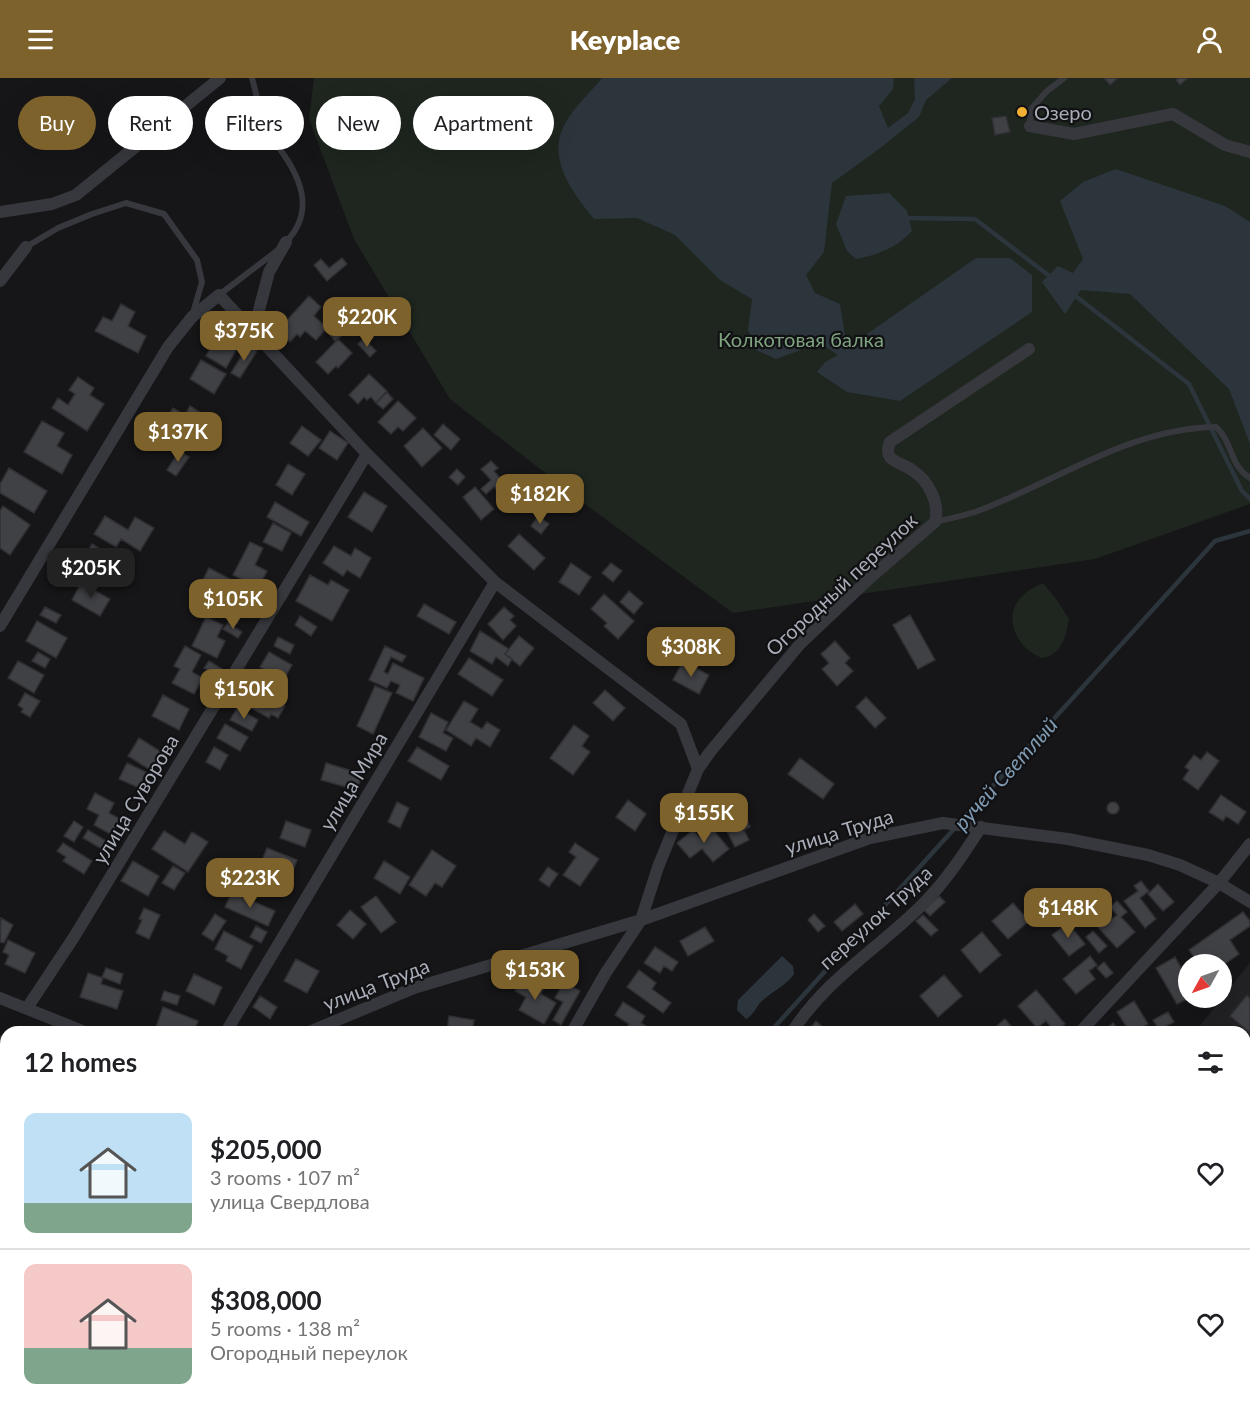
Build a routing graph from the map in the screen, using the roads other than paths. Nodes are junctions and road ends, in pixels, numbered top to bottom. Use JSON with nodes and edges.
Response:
{"nodes":[{"id":1,"x":220,"y":78,"type":"edge"},
{"id":2,"x":252,"y":78,"type":"edge"},
{"id":3,"x":1064,"y":78,"type":"edge"},
{"id":4,"x":1030,"y":126,"type":"joint"},
{"id":5,"x":1250,"y":152,"type":"edge"},
{"id":6,"x":0,"y":212,"type":"edge"},
{"id":7,"x":286,"y":242,"type":"junction"},
{"id":8,"x":26,"y":247,"type":"joint"},
{"id":9,"x":0,"y":281,"type":"edge"},
{"id":10,"x":219,"y":295,"type":"junction"},
{"id":11,"x":192,"y":317,"type":"junction"},
{"id":12,"x":253,"y":333,"type":"junction"},
{"id":13,"x":1029,"y":349,"type":"dead end"},
{"id":14,"x":367,"y":454,"type":"junction"},
{"id":15,"x":1250,"y":478,"type":"edge"},
{"id":16,"x":935,"y":522,"type":"junction"},
{"id":17,"x":495,"y":582,"type":"junction"},
{"id":18,"x":0,"y":626,"type":"edge"},
{"id":19,"x":698,"y":769,"type":"junction"},
{"id":20,"x":981,"y":827,"type":"junction"},
{"id":21,"x":1250,"y":844,"type":"edge"},
{"id":22,"x":1219,"y":883,"type":"junction"},
{"id":23,"x":1250,"y":902,"type":"edge"},
{"id":24,"x":641,"y":920,"type":"junction"},
{"id":25,"x":0,"y":998,"type":"edge"},
{"id":26,"x":27,"y":1008,"type":"junction"},
{"id":27,"x":71,"y":1026,"type":"edge"},
{"id":28,"x":230,"y":1026,"type":"edge"},
{"id":29,"x":323,"y":1026,"type":"edge"},
{"id":30,"x":575,"y":1026,"type":"edge"},
{"id":31,"x":797,"y":1026,"type":"edge"},
{"id":32,"x":1086,"y":1026,"type":"edge"}],
"edges":[{"from":1,"to":6,"type":"street"},
{"from":2,"to":7,"type":"lane"},
{"from":3,"to":4,"type":"lane"},
{"from":4,"to":5,"type":"street"},
{"from":7,"to":10,"type":"lane"},
{"from":7,"to":12,"type":"street"},
{"from":8,"to":9,"type":"street"},
{"from":8,"to":11,"type":"lane"},
{"from":10,"to":11,"type":"street"},
{"from":10,"to":12,"type":"street"},
{"from":11,"to":18,"type":"street"},
{"from":12,"to":14,"type":"street"},
{"from":13,"to":16,"type":"street","name":"Огородный переулок"},
{"from":14,"to":17,"type":"street"},
{"from":14,"to":26,"type":"street","name":"улица Суворова"},
{"from":15,"to":16,"type":"lane"},
{"from":16,"to":19,"type":"street","name":"Огородный переулок"},
{"from":17,"to":19,"type":"street"},
{"from":17,"to":28,"type":"street","name":"улица Мира"},
{"from":19,"to":24,"type":"street","name":"Огородный переулок"},
{"from":20,"to":22,"type":"street","name":"улица Труда"},
{"from":20,"to":24,"type":"street","name":"улица Труда"},
{"from":20,"to":31,"type":"street","name":"переулок Труда"},
{"from":21,"to":22,"type":"street"},
{"from":22,"to":23,"type":"street","name":"улица Труда"},
{"from":22,"to":32,"type":"street"},
{"from":24,"to":29,"type":"street","name":"улица Труда"},
{"from":24,"to":30,"type":"street","name":"Огородный переулок"},
{"from":25,"to":26,"type":"street"},
{"from":26,"to":27,"type":"street"}]}
